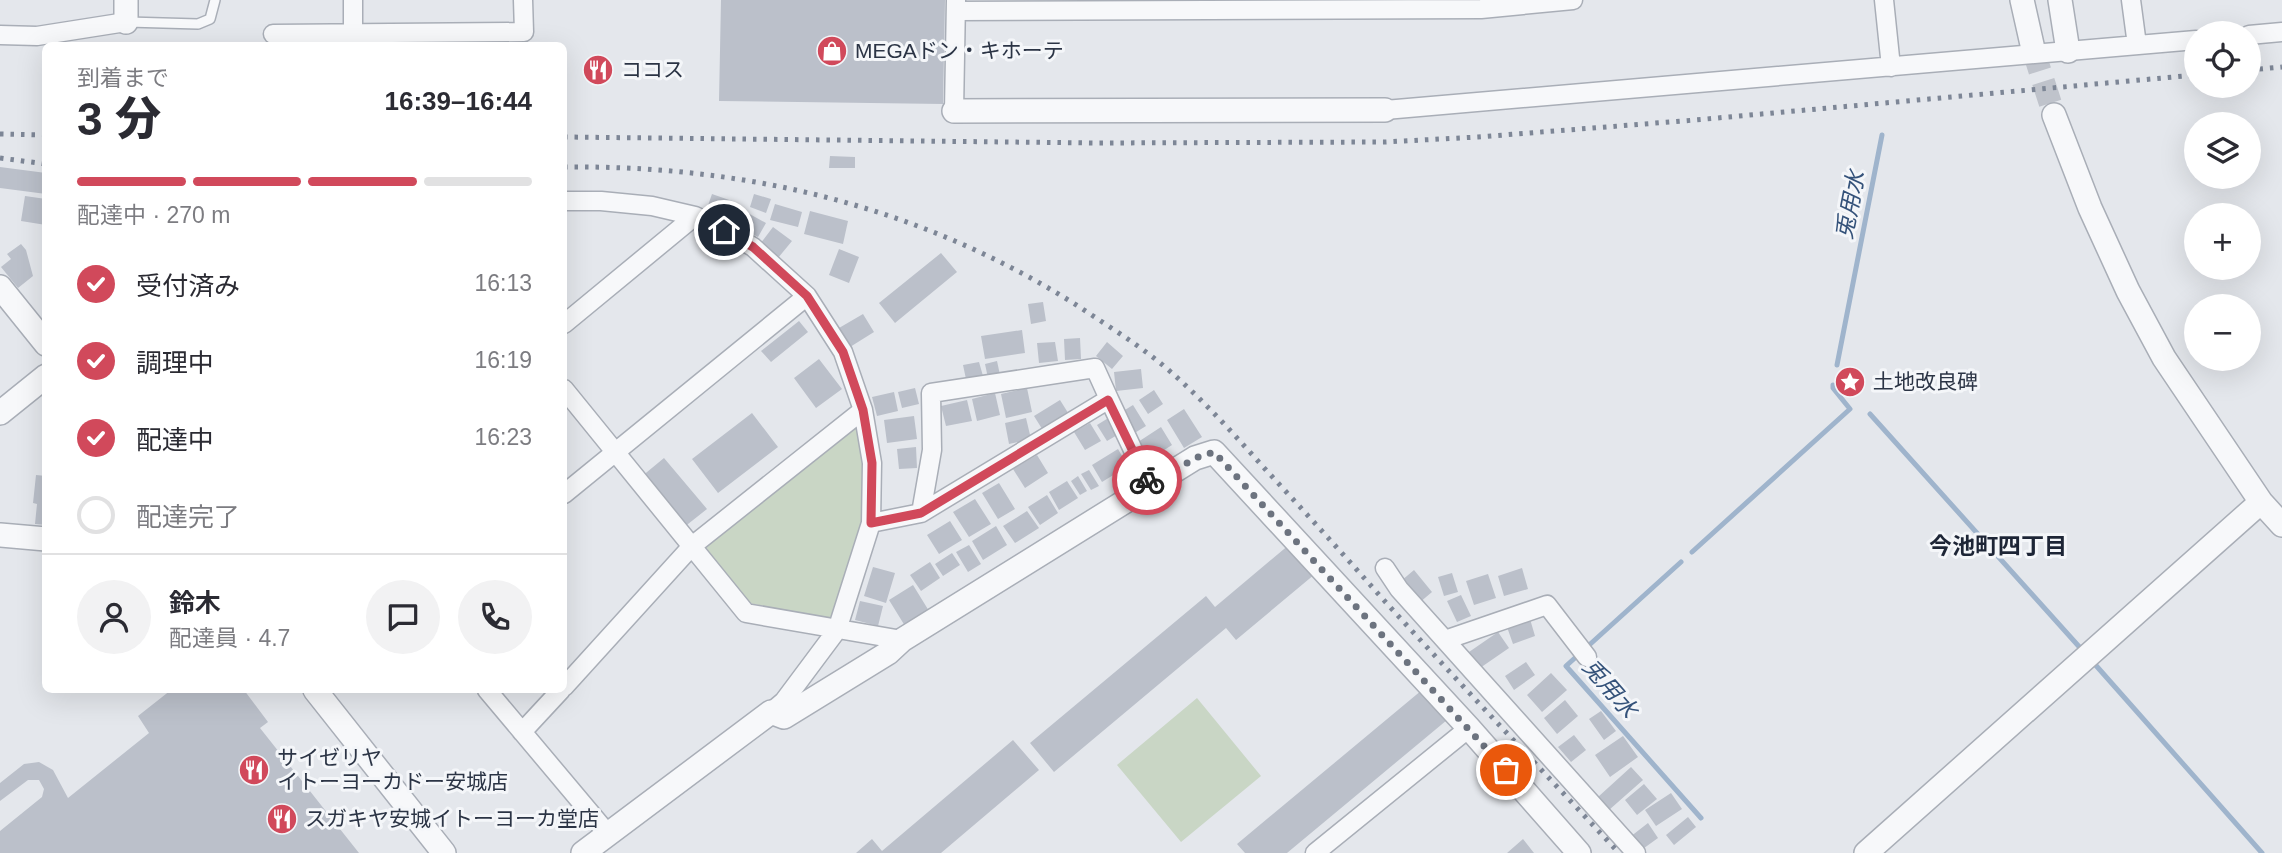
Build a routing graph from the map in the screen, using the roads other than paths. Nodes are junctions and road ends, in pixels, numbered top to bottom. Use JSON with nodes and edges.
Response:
{"nodes":[{"id":1,"x":215,"y":0,"type":"edge"},
{"id":2,"x":352,"y":0,"type":"edge"},
{"id":3,"x":523,"y":0,"type":"edge"},
{"id":4,"x":1573,"y":0,"type":"edge"},
{"id":5,"x":1884,"y":0,"type":"edge"},
{"id":6,"x":2022,"y":0,"type":"edge"},
{"id":7,"x":2060,"y":0,"type":"edge"},
{"id":8,"x":2131,"y":0,"type":"edge"},
{"id":9,"x":956,"y":6,"type":"edge"},
{"id":10,"x":126,"y":11,"type":"edge"},
{"id":11,"x":2282,"y":32,"type":"edge"},
{"id":12,"x":273,"y":34,"type":"dead end"},
{"id":13,"x":353,"y":34,"type":"junction"},
{"id":14,"x":2261,"y":34,"type":"edge"},
{"id":15,"x":0,"y":35,"type":"edge"},
{"id":16,"x":2184,"y":41,"type":"edge"},
{"id":17,"x":2137,"y":45,"type":"junction"},
{"id":18,"x":2033,"y":49,"type":"tunnel mouth"},
{"id":19,"x":2068,"y":51,"type":"junction"},
{"id":20,"x":1891,"y":67,"type":"junction"},
{"id":21,"x":1385,"y":110,"type":"joint"},
{"id":22,"x":954,"y":111,"type":"joint"},
{"id":23,"x":2054,"y":115,"type":"tunnel mouth"},
{"id":24,"x":567,"y":201,"type":"edge"},
{"id":25,"x":695,"y":216,"type":"junction"},
{"id":26,"x":0,"y":287,"type":"edge"},
{"id":27,"x":807,"y":296,"type":"junction"},
{"id":28,"x":567,"y":322,"type":"edge"},
{"id":29,"x":42,"y":339,"type":"edge"},
{"id":30,"x":42,"y":379,"type":"edge"},
{"id":31,"x":567,"y":393,"type":"edge"},
{"id":32,"x":1108,"y":400,"type":"junction"},
{"id":33,"x":863,"y":410,"type":"junction"},
{"id":34,"x":0,"y":413,"type":"edge"},
{"id":35,"x":615,"y":452,"type":"junction"},
{"id":36,"x":1150,"y":486,"type":"junction"},
{"id":37,"x":567,"y":492,"type":"edge"},
{"id":38,"x":2261,"y":502,"type":"junction"},
{"id":39,"x":921,"y":513,"type":"junction"},
{"id":40,"x":871,"y":523,"type":"junction"},
{"id":41,"x":2282,"y":525,"type":"edge"},
{"id":42,"x":0,"y":535,"type":"edge"},
{"id":43,"x":42,"y":539,"type":"edge"},
{"id":44,"x":692,"y":546,"type":"junction"},
{"id":45,"x":1385,"y":568,"type":"dead end"},
{"id":46,"x":837,"y":630,"type":"junction"},
{"id":47,"x":902,"y":640,"type":"junction"},
{"id":48,"x":1445,"y":640,"type":"junction"},
{"id":49,"x":1587,"y":657,"type":"dead end"},
{"id":50,"x":567,"y":683,"type":"edge"},
{"id":51,"x":321,"y":693,"type":"edge"},
{"id":52,"x":490,"y":693,"type":"edge"},
{"id":53,"x":558,"y":693,"type":"edge"},
{"id":54,"x":771,"y":712,"type":"junction"},
{"id":55,"x":1469,"y":728,"type":"junction"},
{"id":56,"x":523,"y":732,"type":"junction"},
{"id":57,"x":608,"y":834,"type":"junction"},
{"id":58,"x":444,"y":853,"type":"edge"},
{"id":59,"x":583,"y":853,"type":"edge"},
{"id":60,"x":1315,"y":853,"type":"edge"},
{"id":61,"x":1579,"y":853,"type":"edge"},
{"id":62,"x":1636,"y":853,"type":"edge"},
{"id":63,"x":1866,"y":853,"type":"edge"}],
"edges":[{"from":1,"to":10,"type":"lane"},
{"from":2,"to":13,"type":"street"},
{"from":3,"to":13,"type":"street"},
{"from":4,"to":9,"type":"street"},
{"from":5,"to":20,"type":"street"},
{"from":6,"to":18,"type":"street"},
{"from":7,"to":19,"type":"street"},
{"from":8,"to":17,"type":"street"},
{"from":9,"to":22,"type":"street"},
{"from":10,"to":15,"type":"street"},
{"from":11,"to":14,"type":"street"},
{"from":12,"to":13,"type":"street"},
{"from":16,"to":17,"type":"street"},
{"from":17,"to":19,"type":"street"},
{"from":19,"to":20,"type":"street"},
{"from":20,"to":21,"type":"street"},
{"from":21,"to":22,"type":"street"},
{"from":23,"to":38,"type":"street"},
{"from":24,"to":25,"type":"street"},
{"from":25,"to":27,"type":"street"},
{"from":25,"to":28,"type":"street"},
{"from":26,"to":29,"type":"street"},
{"from":27,"to":33,"type":"street"},
{"from":27,"to":35,"type":"street"},
{"from":30,"to":34,"type":"street"},
{"from":31,"to":35,"type":"street"},
{"from":32,"to":36,"type":"street"},
{"from":32,"to":39,"type":"street"},
{"from":32,"to":39,"type":"street"},
{"from":33,"to":40,"type":"street"},
{"from":33,"to":44,"type":"street"},
{"from":35,"to":37,"type":"street"},
{"from":35,"to":44,"type":"street"},
{"from":36,"to":47,"type":"street"},
{"from":36,"to":55,"type":"street"},
{"from":38,"to":41,"type":"street"},
{"from":38,"to":63,"type":"street"},
{"from":39,"to":40,"type":"street"},
{"from":40,"to":46,"type":"street"},
{"from":42,"to":43,"type":"street"},
{"from":44,"to":46,"type":"street"},
{"from":44,"to":50,"type":"street"},
{"from":45,"to":48,"type":"street"},
{"from":46,"to":47,"type":"street"},
{"from":46,"to":54,"type":"street"},
{"from":47,"to":54,"type":"street"},
{"from":48,"to":49,"type":"street"},
{"from":48,"to":62,"type":"street"},
{"from":51,"to":58,"type":"street"},
{"from":52,"to":56,"type":"street"},
{"from":53,"to":56,"type":"street"},
{"from":54,"to":57,"type":"street"},
{"from":55,"to":60,"type":"street"},
{"from":55,"to":61,"type":"street"},
{"from":56,"to":57,"type":"street"},
{"from":57,"to":59,"type":"street"}]}
